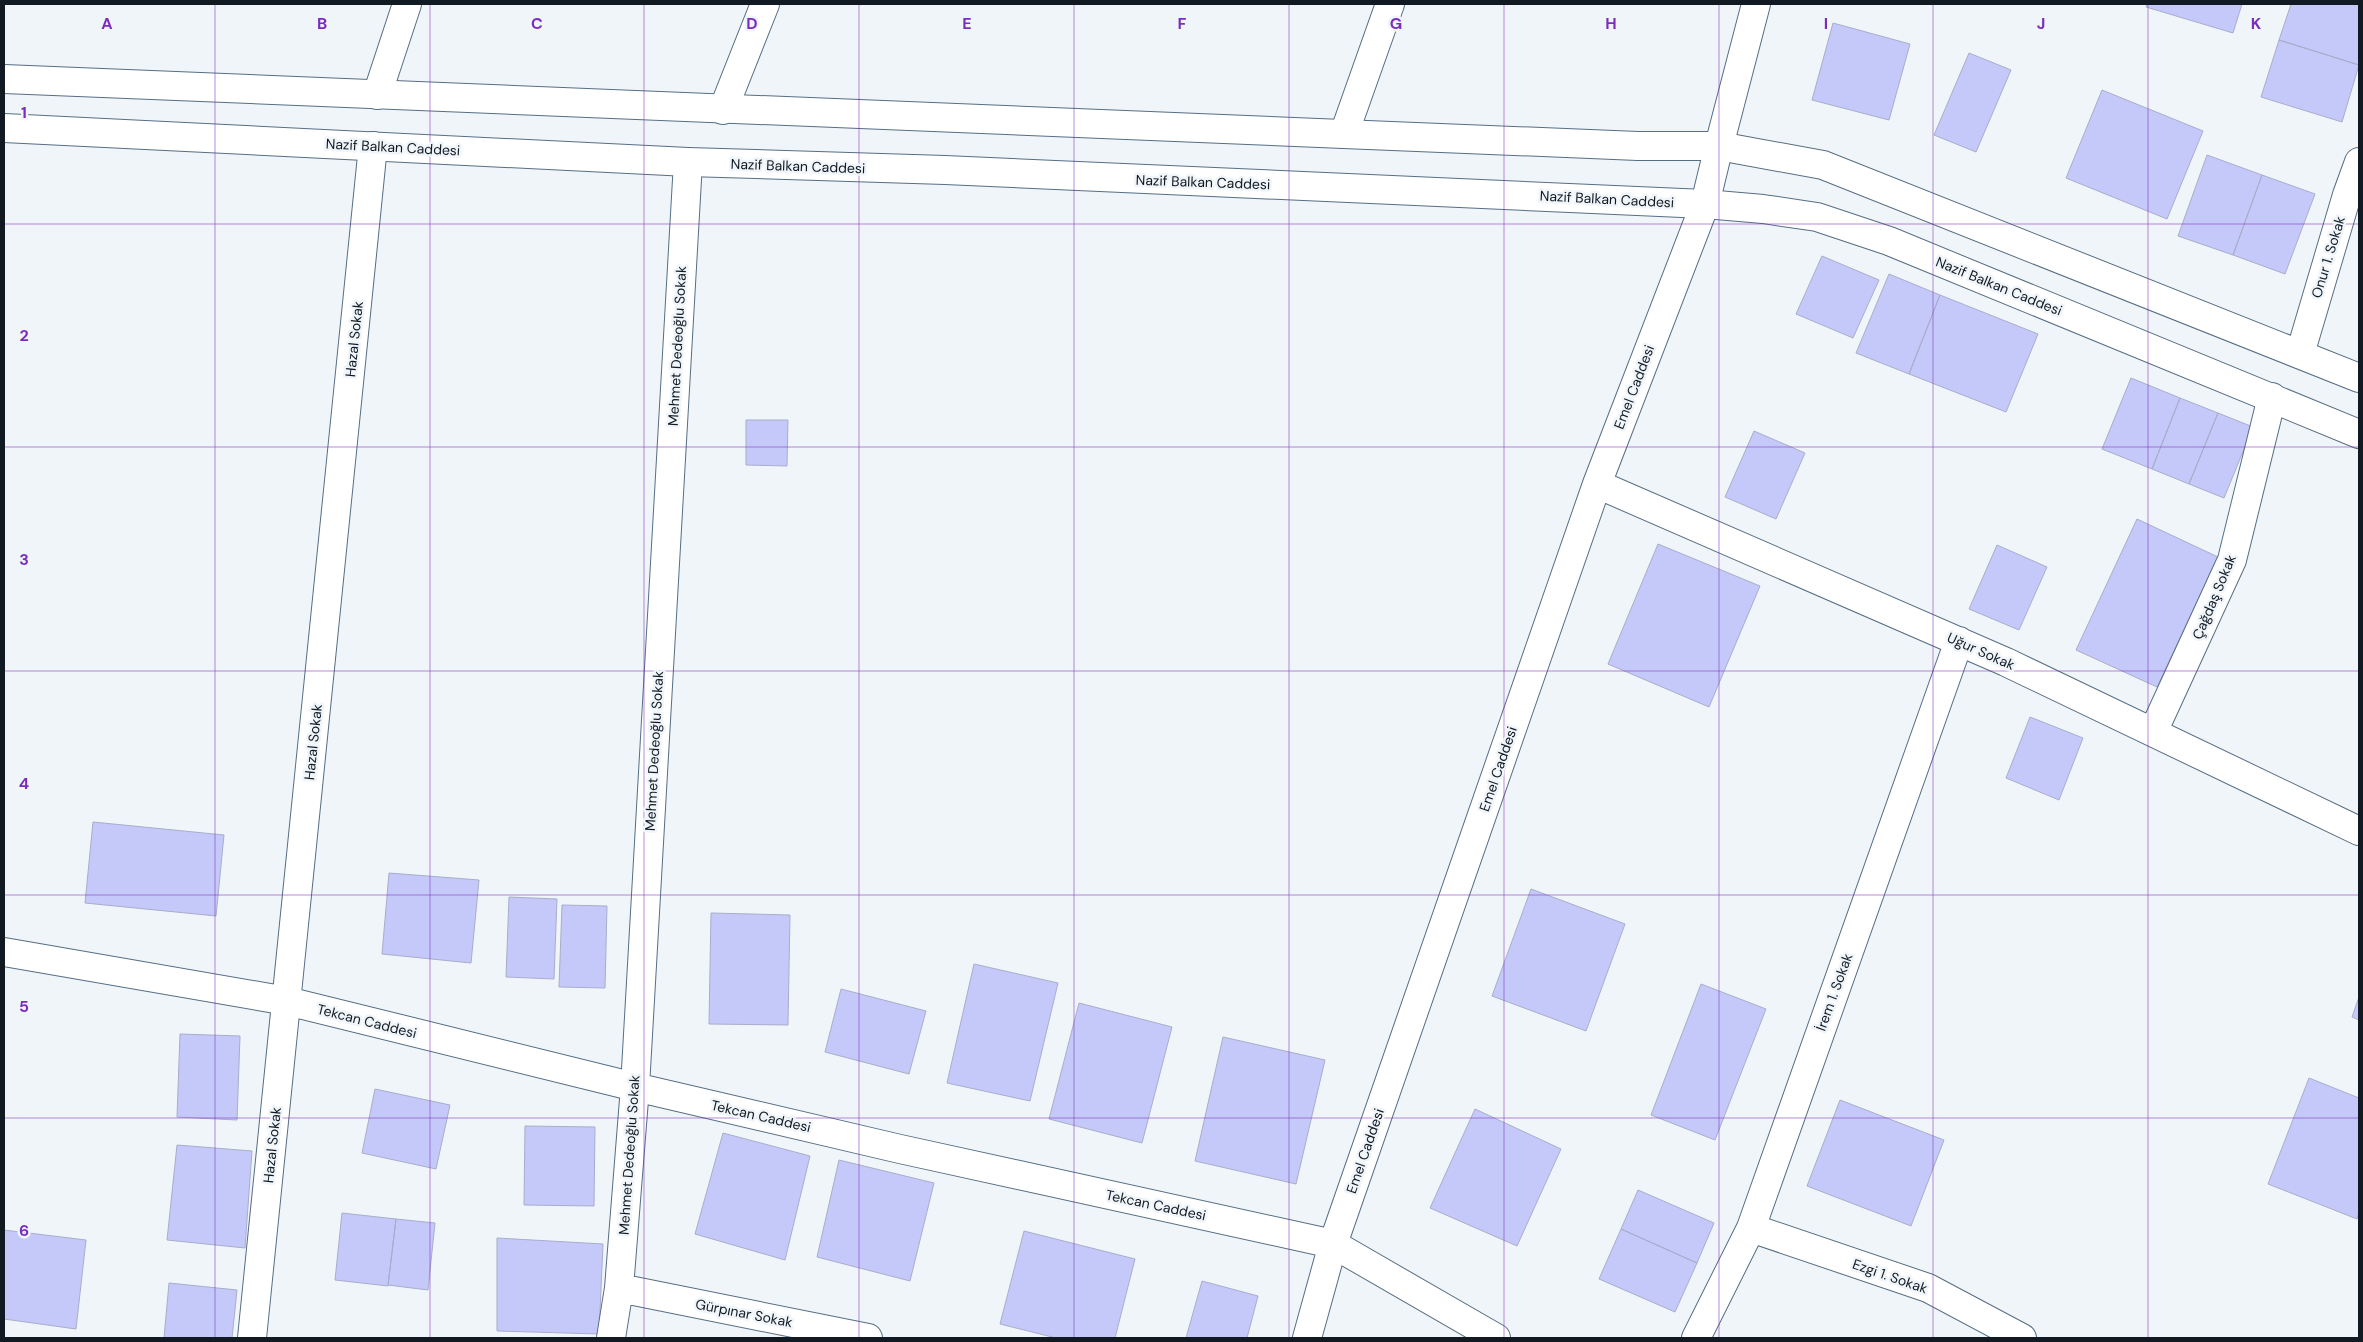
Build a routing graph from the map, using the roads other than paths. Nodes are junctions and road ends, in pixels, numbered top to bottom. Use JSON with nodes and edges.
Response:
{"nodes":[{"id":1,"x":407,"y":4,"type":"edge"},
{"id":2,"x":765,"y":4,"type":"edge"},
{"id":3,"x":1390,"y":4,"type":"edge"},
{"id":4,"x":1756,"y":4,"type":"edge"},
{"id":5,"x":4,"y":79,"type":"edge"},
{"id":6,"x":377,"y":95,"type":"junction"},
{"id":7,"x":723,"y":110,"type":"junction"},
{"id":8,"x":4,"y":128,"type":"edge"},
{"id":9,"x":1344,"y":134,"type":"junction"},
{"id":10,"x":373,"y":146,"type":"junction"},
{"id":11,"x":1718,"y":146,"type":"junction"},
{"id":12,"x":688,"y":162,"type":"junction"},
{"id":13,"x":2359,"y":162,"type":"edge"},
{"id":14,"x":1704,"y":204,"type":"junction"},
{"id":15,"x":2300,"y":354,"type":"junction"},
{"id":16,"x":2359,"y":378,"type":"edge"},
{"id":17,"x":2272,"y":397,"type":"junction"},
{"id":18,"x":2359,"y":434,"type":"edge"},
{"id":19,"x":1597,"y":484,"type":"junction"},
{"id":20,"x":1958,"y":641,"type":"junction"},
{"id":21,"x":2154,"y":732,"type":"junction"},
{"id":22,"x":2359,"y":831,"type":"edge"},
{"id":23,"x":4,"y":952,"type":"edge"},
{"id":24,"x":287,"y":1001,"type":"junction"},
{"id":25,"x":635,"y":1087,"type":"junction"},
{"id":26,"x":1751,"y":1228,"type":"junction"},
{"id":27,"x":1333,"y":1244,"type":"junction"},
{"id":28,"x":619,"y":1288,"type":"junction"},
{"id":29,"x":257,"y":1337,"type":"edge"},
{"id":30,"x":611,"y":1338,"type":"edge"},
{"id":31,"x":868,"y":1338,"type":"edge"},
{"id":32,"x":1307,"y":1338,"type":"edge"},
{"id":33,"x":1496,"y":1338,"type":"edge"},
{"id":34,"x":1696,"y":1338,"type":"edge"},
{"id":35,"x":2022,"y":1338,"type":"edge"}],
"edges":[{"from":1,"to":6,"type":"street"},
{"from":2,"to":7,"type":"street"},
{"from":3,"to":9,"type":"street"},
{"from":4,"to":11,"type":"street"},
{"from":5,"to":6,"type":"street"},
{"from":6,"to":7,"type":"street"},
{"from":7,"to":9,"type":"street"},
{"from":8,"to":10,"type":"street","name":"Nazif Balkan Caddesi"},
{"from":9,"to":11,"type":"street"},
{"from":10,"to":12,"type":"street","name":"Nazif Balkan Caddesi"},
{"from":10,"to":24,"type":"street","name":"Hazal Sokak"},
{"from":11,"to":14,"type":"street","name":"Emel Caddesi"},
{"from":11,"to":15,"type":"street"},
{"from":12,"to":14,"type":"street","name":"Nazif Balkan Caddesi"},
{"from":12,"to":25,"type":"street","name":"Mehmet Dedeoğlu Sokak"},
{"from":13,"to":15,"type":"street","name":"Onur 1. Sokak"},
{"from":14,"to":17,"type":"street","name":"Nazif Balkan Caddesi"},
{"from":14,"to":19,"type":"street","name":"Emel Caddesi"},
{"from":15,"to":16,"type":"street"},
{"from":17,"to":18,"type":"street","name":"Nazif Balkan Caddesi"},
{"from":17,"to":21,"type":"street","name":"Çağdaş Sokak"},
{"from":19,"to":20,"type":"street","name":"Uğur Sokak"},
{"from":19,"to":27,"type":"street","name":"Emel Caddesi"},
{"from":20,"to":21,"type":"street","name":"Uğur Sokak"},
{"from":20,"to":26,"type":"street","name":"İrem 1. Sokak"},
{"from":21,"to":22,"type":"street","name":"Uğur Sokak"},
{"from":23,"to":24,"type":"street","name":"Tekcan Caddesi"},
{"from":24,"to":25,"type":"street","name":"Tekcan Caddesi"},
{"from":24,"to":29,"type":"street","name":"Hazal Sokak"},
{"from":25,"to":27,"type":"street","name":"Tekcan Caddesi"},
{"from":25,"to":28,"type":"street","name":"Mehmet Dedeoğlu Sokak"},
{"from":26,"to":34,"type":"street","name":"İrem 1. Sokak"},
{"from":26,"to":35,"type":"street","name":"Ezgi 1. Sokak"},
{"from":27,"to":32,"type":"street","name":"Emel Caddesi"},
{"from":27,"to":33,"type":"street","name":"Tekcan Caddesi"},
{"from":28,"to":30,"type":"street","name":"Mehmet Dedeoğlu Sokak"},
{"from":28,"to":31,"type":"street","name":"Gürpınar Sokak"}]}
